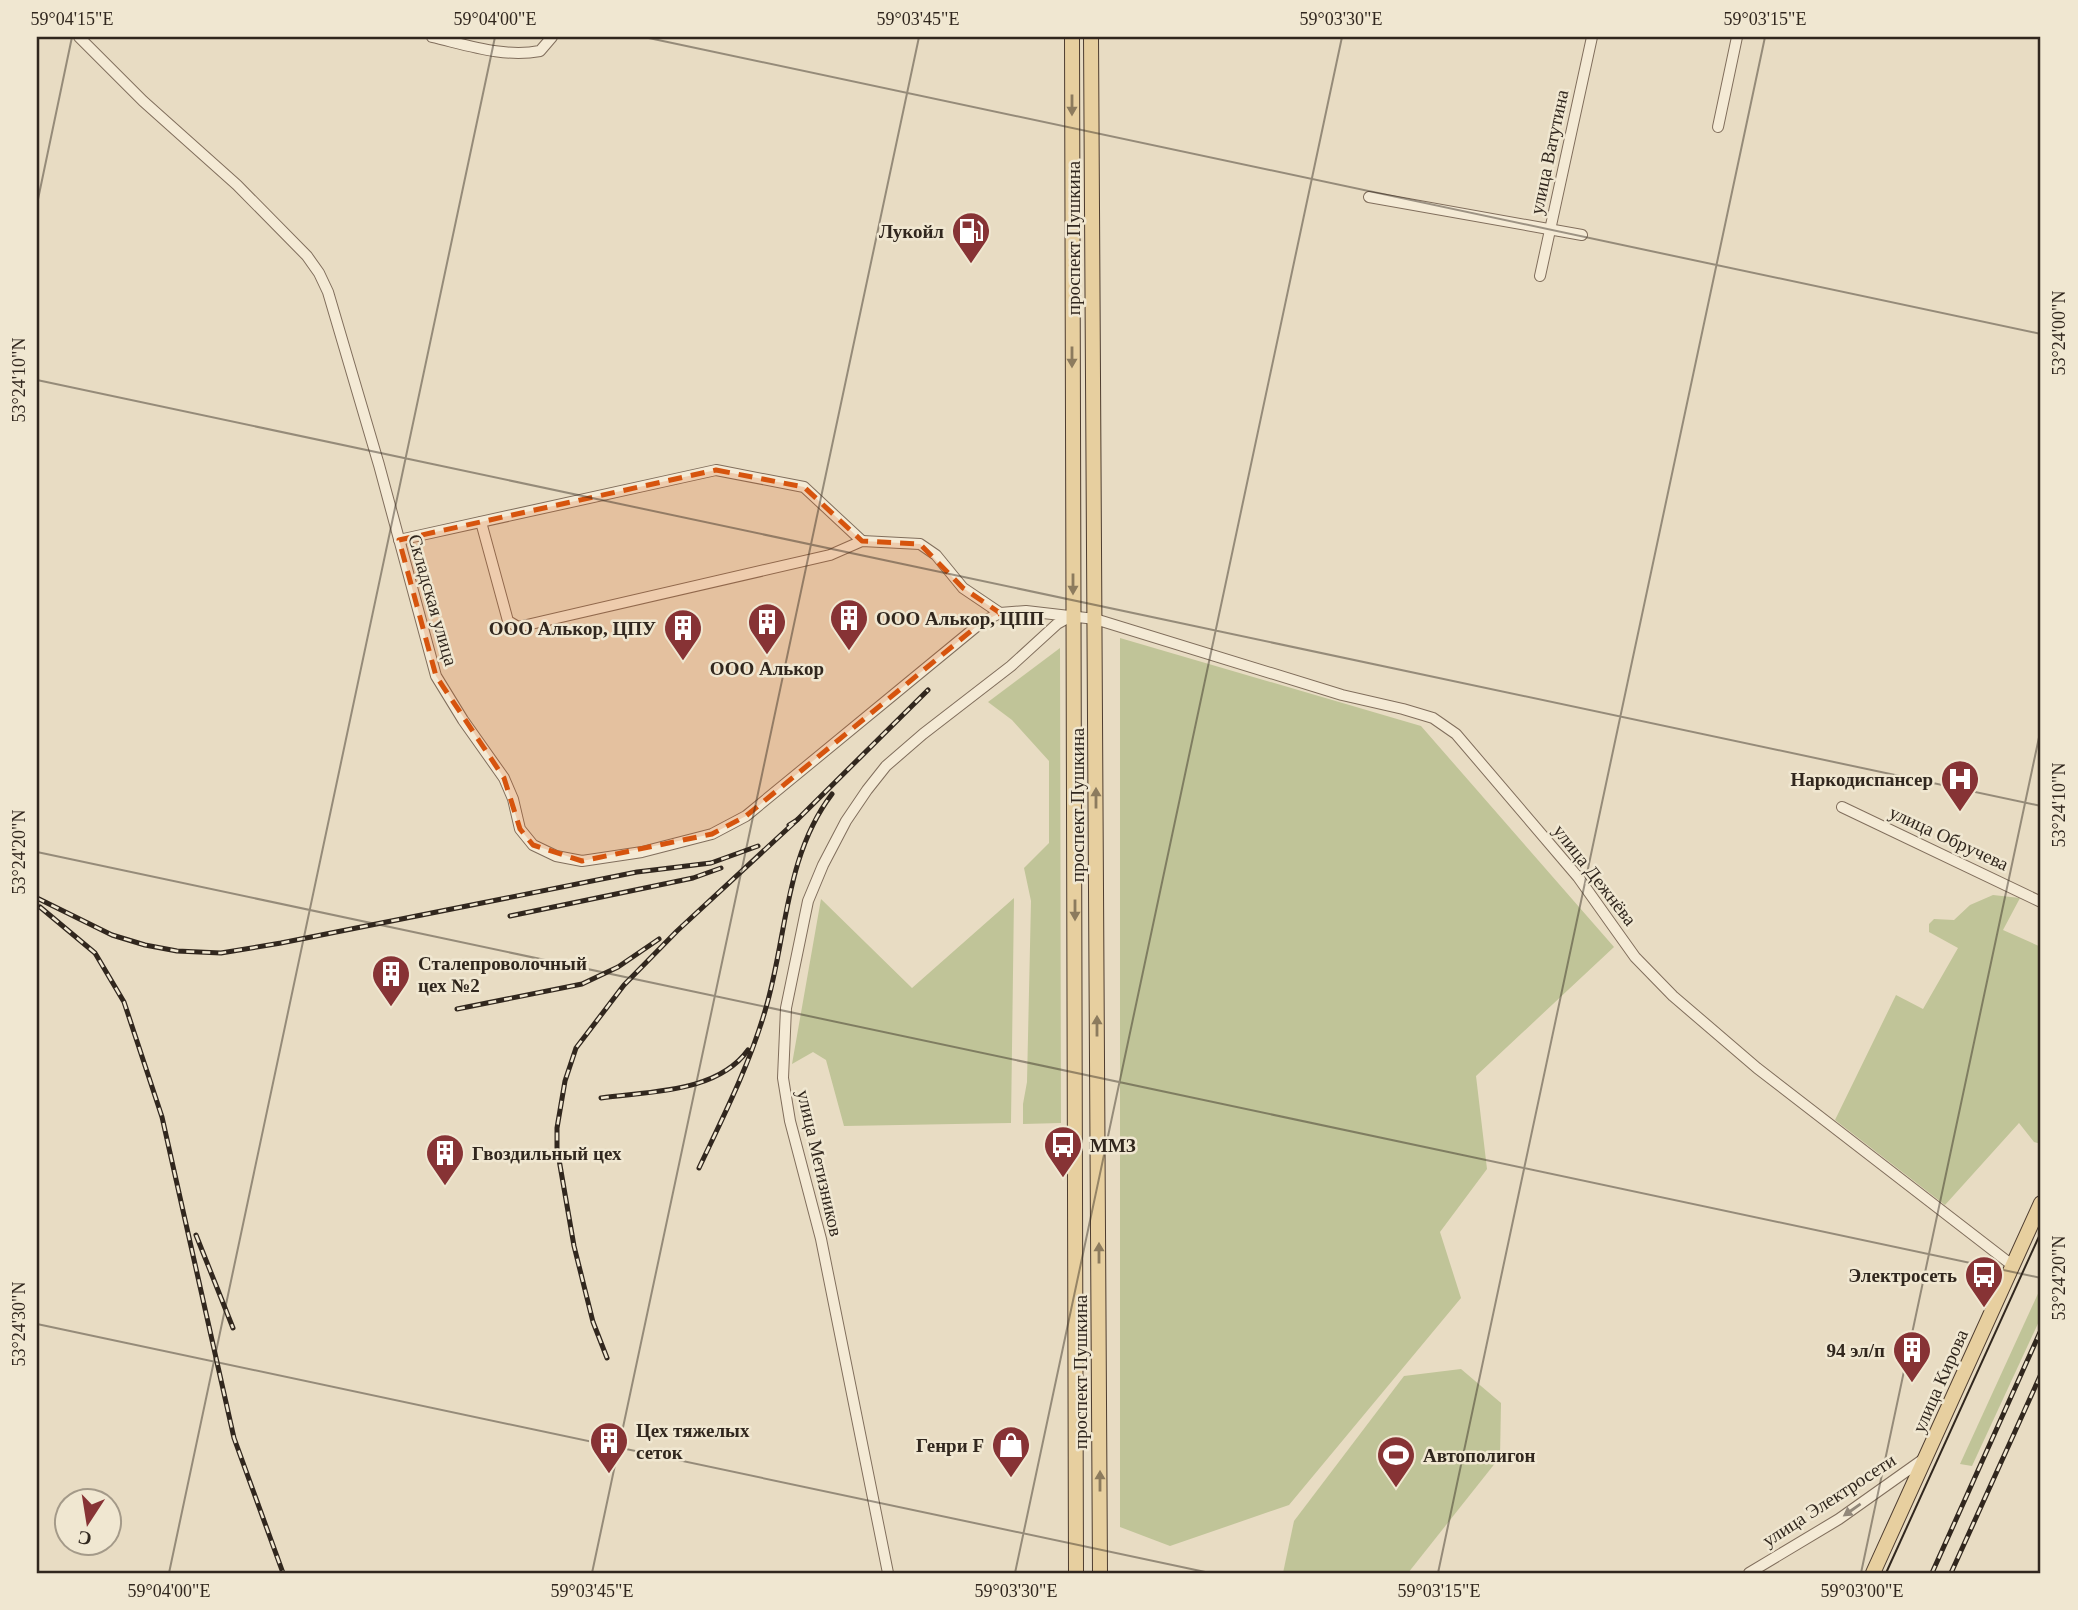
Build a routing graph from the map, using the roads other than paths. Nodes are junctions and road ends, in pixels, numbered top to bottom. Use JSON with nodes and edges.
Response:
{"nodes":[{"id":1,"x":432,"y":37,"type":"edge"},
{"id":2,"x":551,"y":37,"type":"edge"},
{"id":3,"x":1072,"y":37,"type":"edge"},
{"id":4,"x":1091,"y":37,"type":"edge"},
{"id":5,"x":1592,"y":37,"type":"edge"},
{"id":6,"x":1737,"y":37,"type":"edge"},
{"id":7,"x":82,"y":38,"type":"edge"},
{"id":8,"x":1718,"y":127,"type":"dead end"},
{"id":9,"x":1369,"y":197,"type":"dead end"},
{"id":10,"x":1550,"y":228,"type":"junction"},
{"id":11,"x":1582,"y":235,"type":"dead end"},
{"id":12,"x":1540,"y":275,"type":"dead end"},
{"id":13,"x":481,"y":522,"type":"junction"},
{"id":14,"x":399,"y":540,"type":"junction"},
{"id":15,"x":862,"y":541,"type":"junction"},
{"id":16,"x":1000,"y":614,"type":"junction"},
{"id":17,"x":1073,"y":615,"type":"junction"},
{"id":18,"x":1095,"y":619,"type":"junction"},
{"id":19,"x":1842,"y":807,"type":"dead end"},
{"id":20,"x":2041,"y":902,"type":"edge"},
{"id":21,"x":2041,"y":1203,"type":"edge"},
{"id":22,"x":2012,"y":1265,"type":"junction"},
{"id":23,"x":1927,"y":1456,"type":"junction"},
{"id":24,"x":1076,"y":1525,"type":"junction"},
{"id":25,"x":1100,"y":1525,"type":"junction"},
{"id":26,"x":888,"y":1573,"type":"edge"},
{"id":27,"x":1076,"y":1573,"type":"edge"},
{"id":28,"x":1100,"y":1573,"type":"edge"},
{"id":29,"x":1749,"y":1573,"type":"edge"},
{"id":30,"x":1872,"y":1573,"type":"edge"}],
"edges":[{"from":1,"to":2,"type":"street"},
{"from":3,"to":17,"type":"main road","name":"проспект Пушкина","one_way":true},
{"from":4,"to":18,"type":"main road","name":"проспект Пушкина"},
{"from":5,"to":10,"type":"street","name":"улица Ватутина"},
{"from":6,"to":8,"type":"street"},
{"from":7,"to":14,"type":"street","name":"Складская улица"},
{"from":9,"to":10,"type":"street"},
{"from":10,"to":11,"type":"street"},
{"from":10,"to":12,"type":"street","name":"улица Ватутина"},
{"from":13,"to":14,"type":"street"},
{"from":13,"to":15,"type":"street"},
{"from":13,"to":15,"type":"street"},
{"from":14,"to":16,"type":"street","name":"Складская улица"},
{"from":15,"to":16,"type":"street"},
{"from":16,"to":17,"type":"street","name":"Складская улица"},
{"from":17,"to":18,"type":"street","name":"улица Дежнёва"},
{"from":17,"to":24,"type":"main road","name":"проспект Пушкина","one_way":true},
{"from":17,"to":26,"type":"street","name":"улица Метизников"},
{"from":18,"to":22,"type":"street","name":"улица Дежнёва"},
{"from":25,"to":18,"type":"main road","name":"проспект Пушкина","one_way":true},
{"from":19,"to":20,"type":"street","name":"улица Обручева"},
{"from":21,"to":22,"type":"main road","name":"улица Кирова"},
{"from":22,"to":23,"type":"main road","name":"улица Кирова"},
{"from":23,"to":29,"type":"street","name":"улица Электросети","one_way":true},
{"from":23,"to":30,"type":"main road","name":"улица Кирова"},
{"from":24,"to":25,"type":"main road"},
{"from":24,"to":27,"type":"main road","name":"проспект Пушкина"},
{"from":25,"to":28,"type":"main road","name":"проспект Пушкина"}]}
